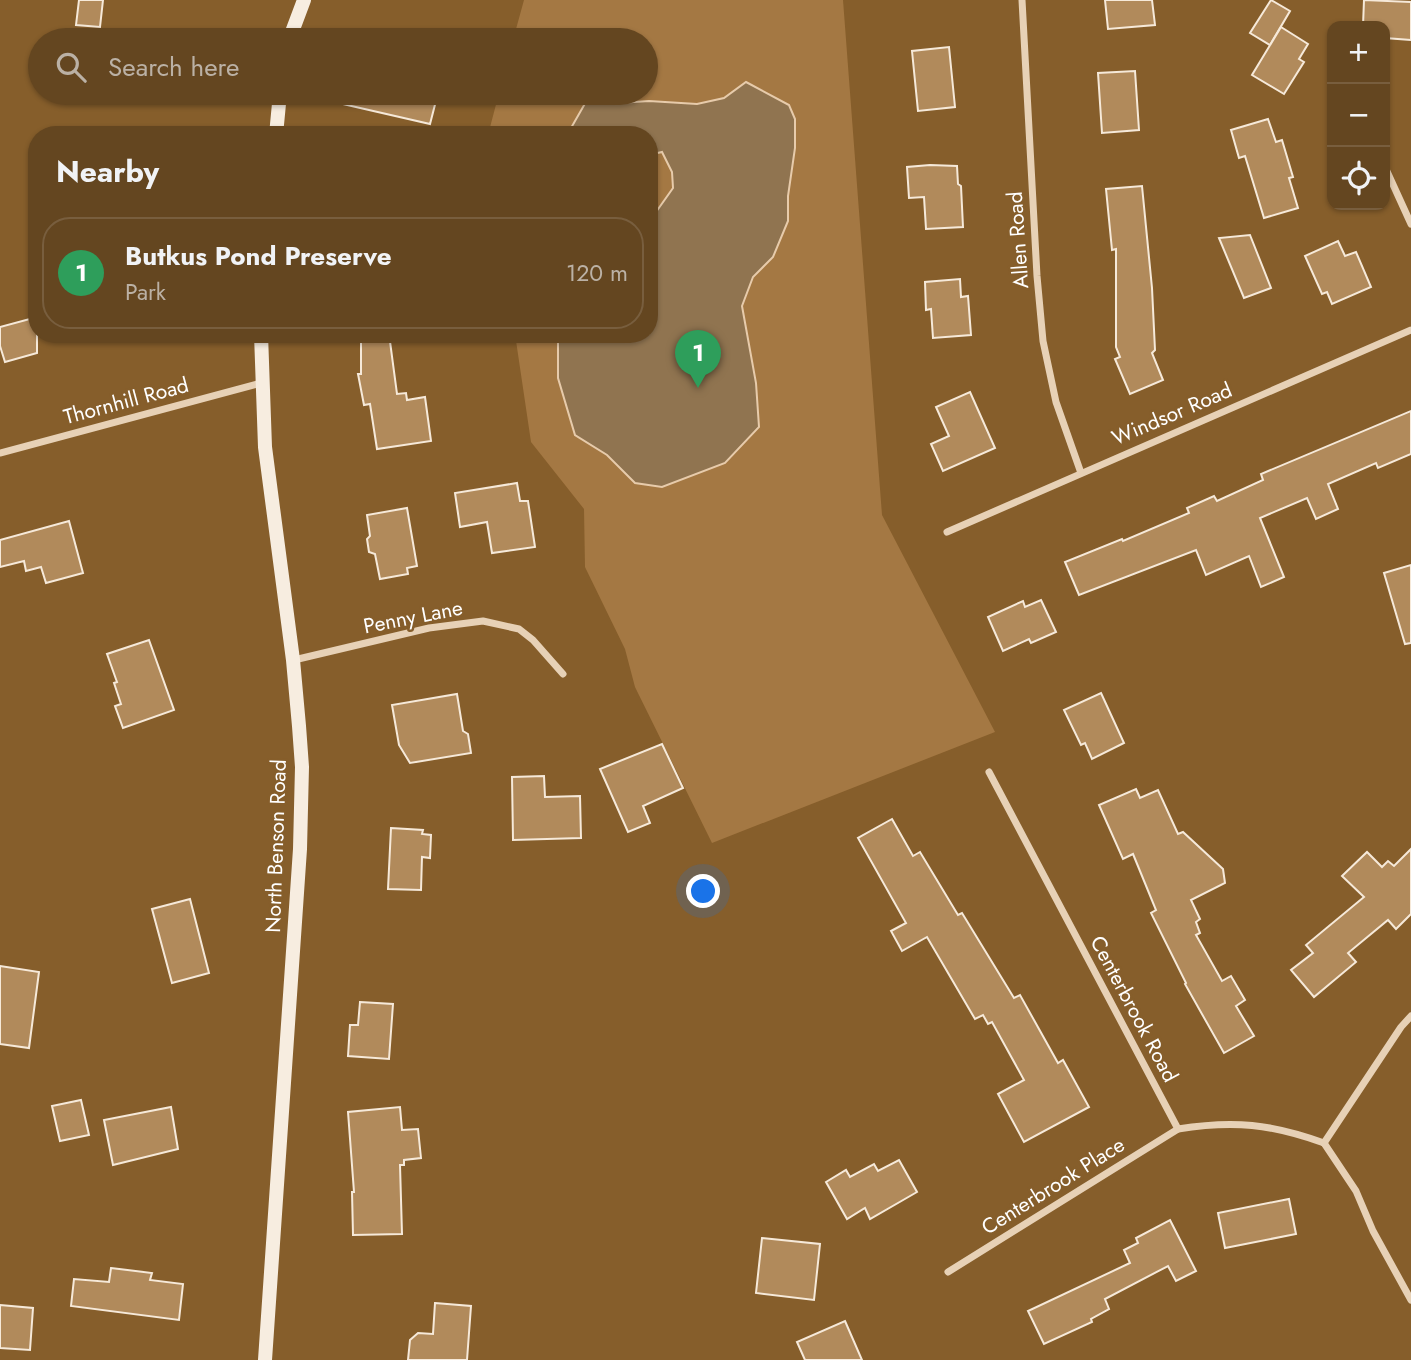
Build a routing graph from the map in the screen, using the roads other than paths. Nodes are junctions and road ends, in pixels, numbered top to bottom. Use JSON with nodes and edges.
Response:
{"nodes":[{"id":1,"x":1022,"y":0,"type":"edge"},
{"id":2,"x":301,"y":2,"type":"edge"},
{"id":3,"x":293,"y":28,"type":"edge"},
{"id":4,"x":279,"y":105,"type":"edge"},
{"id":5,"x":277,"y":126,"type":"edge"},
{"id":6,"x":1390,"y":178,"type":"edge"},
{"id":7,"x":1411,"y":223,"type":"edge"},
{"id":8,"x":1411,"y":330,"type":"edge"},
{"id":9,"x":261,"y":343,"type":"edge"},
{"id":10,"x":261,"y":383,"type":"junction"},
{"id":11,"x":0,"y":453,"type":"edge"},
{"id":12,"x":1082,"y":473,"type":"junction"},
{"id":13,"x":947,"y":532,"type":"dead end"},
{"id":14,"x":293,"y":660,"type":"junction"},
{"id":15,"x":563,"y":674,"type":"dead end"},
{"id":16,"x":989,"y":772,"type":"dead end"},
{"id":17,"x":1411,"y":1016,"type":"edge"},
{"id":18,"x":1178,"y":1129,"type":"junction"},
{"id":19,"x":1324,"y":1143,"type":"junction"},
{"id":20,"x":948,"y":1272,"type":"dead end"},
{"id":21,"x":1411,"y":1300,"type":"edge"},
{"id":22,"x":265,"y":1360,"type":"edge"}],
"edges":[{"from":1,"to":12,"type":"street","name":"Allen Road"},
{"from":2,"to":3,"type":"main road"},
{"from":4,"to":5,"type":"main road"},
{"from":6,"to":7,"type":"street"},
{"from":8,"to":12,"type":"street","name":"Windsor Road"},
{"from":9,"to":10,"type":"main road","name":"North Benson Road"},
{"from":10,"to":11,"type":"street","name":"Thornhill Road"},
{"from":10,"to":14,"type":"main road","name":"North Benson Road"},
{"from":12,"to":13,"type":"street","name":"Windsor Road"},
{"from":14,"to":15,"type":"street","name":"Penny Lane"},
{"from":14,"to":22,"type":"main road","name":"North Benson Road"},
{"from":16,"to":18,"type":"street","name":"Centerbrook Road"},
{"from":17,"to":19,"type":"street"},
{"from":18,"to":19,"type":"street"},
{"from":18,"to":20,"type":"street","name":"Centerbrook Place"},
{"from":19,"to":21,"type":"street"}]}
